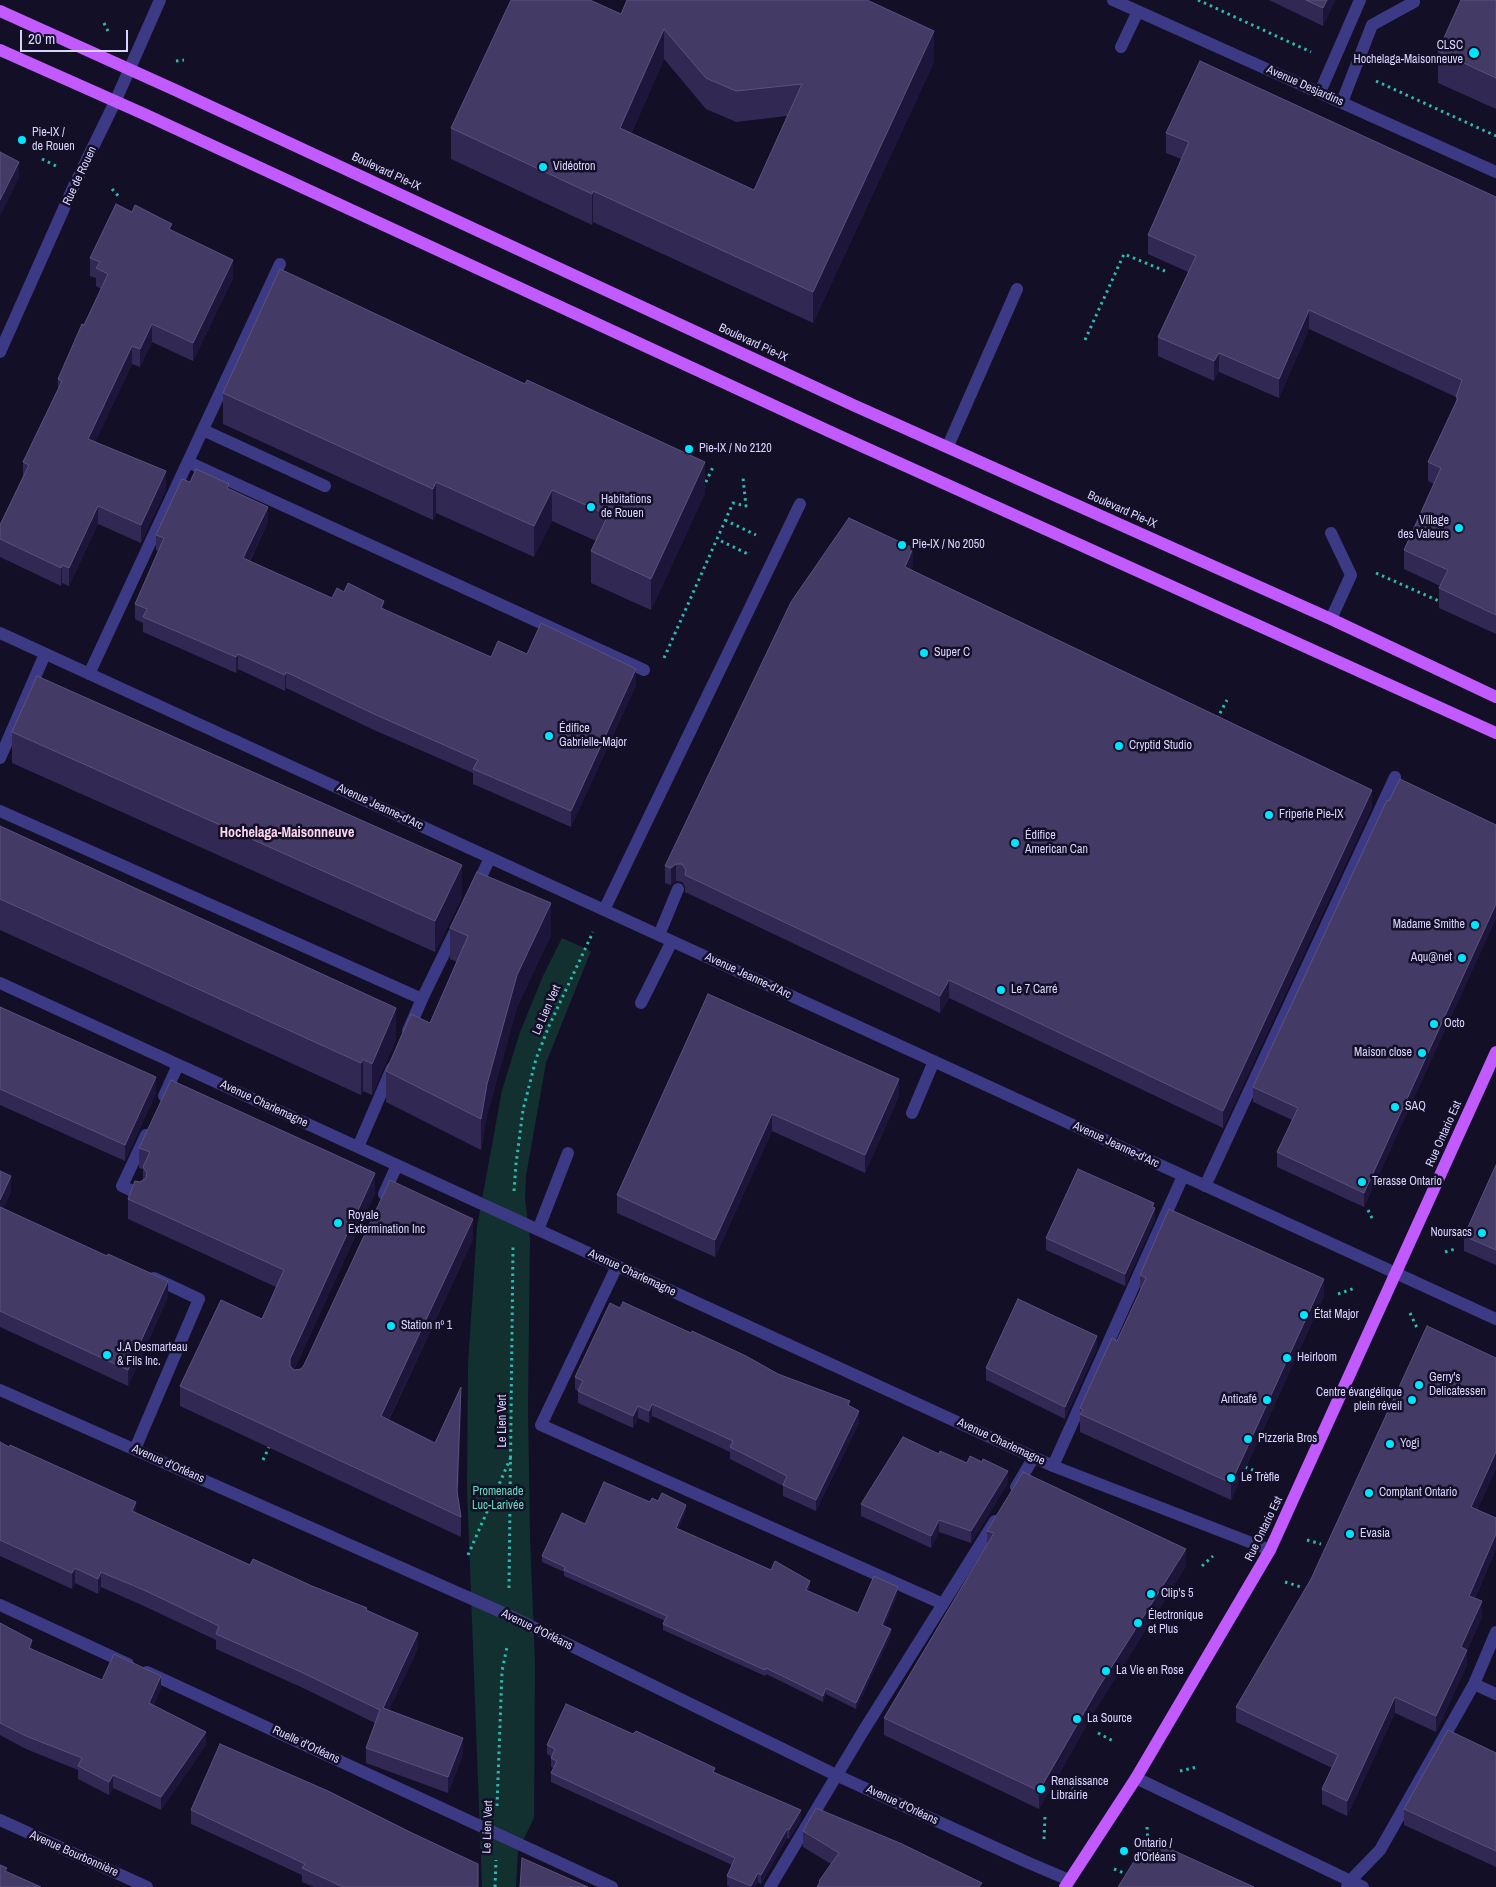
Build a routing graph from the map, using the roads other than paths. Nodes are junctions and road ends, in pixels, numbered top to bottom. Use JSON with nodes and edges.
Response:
{"nodes":[{"id":1,"x":160,"y":0,"type":"edge"},
{"id":2,"x":1114,"y":0,"type":"edge"},
{"id":3,"x":1360,"y":0,"type":"edge"},
{"id":4,"x":1414,"y":2,"type":"dead end"},
{"id":5,"x":0,"y":11,"type":"edge"},
{"id":6,"x":1138,"y":11,"type":"junction"},
{"id":7,"x":1121,"y":47,"type":"dead end"},
{"id":8,"x":0,"y":50,"type":"edge"},
{"id":9,"x":128,"y":70,"type":"junction"},
{"id":10,"x":1320,"y":92,"type":"junction"},
{"id":11,"x":115,"y":102,"type":"junction"},
{"id":12,"x":1342,"y":102,"type":"junction"},
{"id":13,"x":1496,"y":172,"type":"edge"},
{"id":14,"x":280,"y":264,"type":"dead end"},
{"id":15,"x":1017,"y":289,"type":"dead end"},
{"id":16,"x":0,"y":352,"type":"edge"},
{"id":17,"x":203,"y":430,"type":"junction"},
{"id":18,"x":948,"y":446,"type":"junction"},
{"id":19,"x":188,"y":462,"type":"junction"},
{"id":20,"x":325,"y":486,"type":"edge"},
{"id":21,"x":800,"y":504,"type":"dead end"},
{"id":22,"x":1330,"y":533,"type":"dead end"},
{"id":23,"x":1331,"y":619,"type":"junction"},
{"id":24,"x":0,"y":633,"type":"edge"},
{"id":25,"x":45,"y":654,"type":"junction"},
{"id":26,"x":644,"y":670,"type":"road end"},
{"id":27,"x":89,"y":674,"type":"junction"},
{"id":28,"x":1496,"y":697,"type":"edge"},
{"id":29,"x":1496,"y":734,"type":"edge"},
{"id":30,"x":0,"y":758,"type":"edge"},
{"id":31,"x":1395,"y":777,"type":"dead end"},
{"id":32,"x":0,"y":811,"type":"edge"},
{"id":33,"x":490,"y":858,"type":"junction"},
{"id":34,"x":678,"y":889,"type":"edge"},
{"id":35,"x":471,"y":896,"type":"edge"},
{"id":36,"x":604,"y":910,"type":"junction"},
{"id":37,"x":463,"y":913,"type":"edge"},
{"id":38,"x":659,"y":935,"type":"junction"},
{"id":39,"x":672,"y":941,"type":"junction"},
{"id":40,"x":0,"y":983,"type":"edge"},
{"id":41,"x":422,"y":999,"type":"junction"},
{"id":42,"x":641,"y":1003,"type":"dead end"},
{"id":43,"x":403,"y":1043,"type":"edge"},
{"id":44,"x":1496,"y":1052,"type":"edge"},
{"id":45,"x":396,"y":1060,"type":"edge"},
{"id":46,"x":934,"y":1061,"type":"junction"},
{"id":47,"x":178,"y":1065,"type":"junction"},
{"id":48,"x":159,"y":1106,"type":"edge"},
{"id":49,"x":912,"y":1113,"type":"dead end"},
{"id":50,"x":151,"y":1124,"type":"edge"},
{"id":51,"x":358,"y":1147,"type":"junction"},
{"id":52,"x":568,"y":1153,"type":"dead end"},
{"id":53,"x":397,"y":1165,"type":"junction"},
{"id":54,"x":1183,"y":1176,"type":"junction"},
{"id":55,"x":1205,"y":1186,"type":"junction"},
{"id":56,"x":139,"y":1194,"type":"edge"},
{"id":57,"x":378,"y":1206,"type":"edge"},
{"id":58,"x":538,"y":1230,"type":"junction"},
{"id":59,"x":617,"y":1266,"type":"junction"},
{"id":60,"x":140,"y":1271,"type":"edge"},
{"id":61,"x":1396,"y":1273,"type":"junction"},
{"id":62,"x":1496,"y":1319,"type":"edge"},
{"id":63,"x":0,"y":1390,"type":"edge"},
{"id":64,"x":135,"y":1449,"type":"junction"},
{"id":65,"x":1034,"y":1457,"type":"junction"},
{"id":66,"x":1053,"y":1466,"type":"junction"},
{"id":67,"x":1009,"y":1498,"type":"edge"},
{"id":68,"x":999,"y":1514,"type":"edge"},
{"id":69,"x":1270,"y":1550,"type":"junction"},
{"id":70,"x":943,"y":1604,"type":"junction"},
{"id":71,"x":0,"y":1605,"type":"edge"},
{"id":72,"x":1496,"y":1632,"type":"edge"},
{"id":73,"x":1474,"y":1684,"type":"junction"},
{"id":74,"x":1496,"y":1694,"type":"edge"},
{"id":75,"x":836,"y":1774,"type":"junction"},
{"id":76,"x":1136,"y":1778,"type":"junction"},
{"id":77,"x":0,"y":1820,"type":"edge"},
{"id":78,"x":1067,"y":1884,"type":"edge"},
{"id":79,"x":1349,"y":1884,"type":"edge"},
{"id":80,"x":147,"y":1887,"type":"edge"},
{"id":81,"x":612,"y":1887,"type":"edge"},
{"id":82,"x":770,"y":1887,"type":"edge"},
{"id":83,"x":1363,"y":1887,"type":"edge"}],
"edges":[{"from":1,"to":9,"type":"street","name":"Rue de Rouen"},
{"from":2,"to":6,"type":"street","name":"Avenue Desjardins"},
{"from":3,"to":10,"type":"street"},
{"from":4,"to":12,"type":"street"},
{"from":5,"to":9,"type":"main road","name":"Boulevard Pie-IX"},
{"from":6,"to":7,"type":"street"},
{"from":6,"to":10,"type":"street","name":"Avenue Desjardins"},
{"from":8,"to":11,"type":"main road"},
{"from":9,"to":11,"type":"street","name":"Rue de Rouen"},
{"from":9,"to":18,"type":"main road","name":"Boulevard Pie-IX"},
{"from":10,"to":12,"type":"street","name":"Avenue Desjardins"},
{"from":11,"to":16,"type":"street","name":"Rue de Rouen"},
{"from":11,"to":29,"type":"main road"},
{"from":12,"to":13,"type":"street","name":"Avenue Desjardins"},
{"from":14,"to":17,"type":"street"},
{"from":15,"to":18,"type":"street"},
{"from":17,"to":19,"type":"street"},
{"from":17,"to":20,"type":"street"},
{"from":18,"to":23,"type":"main road","name":"Boulevard Pie-IX"},
{"from":19,"to":26,"type":"street"},
{"from":19,"to":27,"type":"street"},
{"from":21,"to":36,"type":"street"},
{"from":22,"to":23,"type":"street"},
{"from":23,"to":28,"type":"main road","name":"Boulevard Pie-IX"},
{"from":24,"to":25,"type":"street","name":"Avenue Jeanne-d'Arc"},
{"from":25,"to":27,"type":"street","name":"Avenue Jeanne-d'Arc"},
{"from":25,"to":30,"type":"street"},
{"from":27,"to":33,"type":"street","name":"Avenue Jeanne-d'Arc"},
{"from":31,"to":55,"type":"street"},
{"from":32,"to":41,"type":"street"},
{"from":33,"to":35,"type":"street"},
{"from":33,"to":36,"type":"street","name":"Avenue Jeanne-d'Arc"},
{"from":34,"to":38,"type":"street"},
{"from":36,"to":38,"type":"street","name":"Avenue Jeanne-d'Arc"},
{"from":37,"to":41,"type":"street"},
{"from":38,"to":39,"type":"street","name":"Avenue Jeanne-d'Arc"},
{"from":39,"to":42,"type":"street"},
{"from":39,"to":46,"type":"street","name":"Avenue Jeanne-d'Arc"},
{"from":40,"to":47,"type":"street","name":"Avenue Charlemagne"},
{"from":41,"to":43,"type":"street"},
{"from":44,"to":61,"type":"main road","name":"Rue Ontario Est"},
{"from":45,"to":51,"type":"street"},
{"from":46,"to":49,"type":"street"},
{"from":46,"to":54,"type":"street","name":"Avenue Jeanne-d'Arc"},
{"from":47,"to":48,"type":"street"},
{"from":47,"to":51,"type":"street","name":"Avenue Charlemagne"},
{"from":50,"to":56,"type":"street"},
{"from":51,"to":53,"type":"street","name":"Avenue Charlemagne"},
{"from":52,"to":58,"type":"street"},
{"from":53,"to":57,"type":"street"},
{"from":53,"to":58,"type":"street","name":"Avenue Charlemagne"},
{"from":54,"to":55,"type":"street","name":"Avenue Jeanne-d'Arc"},
{"from":54,"to":66,"type":"street"},
{"from":55,"to":61,"type":"street","name":"Avenue Jeanne-d'Arc"},
{"from":58,"to":59,"type":"street","name":"Avenue Charlemagne"},
{"from":59,"to":65,"type":"street","name":"Avenue Charlemagne"},
{"from":59,"to":70,"type":"street"},
{"from":60,"to":64,"type":"street"},
{"from":61,"to":62,"type":"street","name":"Avenue Jeanne-d'Arc"},
{"from":61,"to":69,"type":"main road","name":"Rue Ontario Est"},
{"from":63,"to":64,"type":"street","name":"Avenue d'Orléans"},
{"from":64,"to":75,"type":"street","name":"Avenue d'Orléans"},
{"from":65,"to":66,"type":"street","name":"Avenue Charlemagne"},
{"from":65,"to":67,"type":"street"},
{"from":66,"to":69,"type":"street","name":"Avenue Charlemagne"},
{"from":68,"to":70,"type":"street"},
{"from":69,"to":76,"type":"main road","name":"Rue Ontario Est"},
{"from":70,"to":75,"type":"street"},
{"from":71,"to":81,"type":"street","name":"Ruelle d'Orléans"},
{"from":72,"to":73,"type":"street"},
{"from":73,"to":74,"type":"street"},
{"from":73,"to":79,"type":"street"},
{"from":75,"to":78,"type":"street","name":"Avenue d'Orléans"},
{"from":75,"to":82,"type":"street"},
{"from":76,"to":78,"type":"main road","name":"Rue Ontario Est"},
{"from":76,"to":79,"type":"street"},
{"from":77,"to":80,"type":"street","name":"Avenue Bourbonnière"},
{"from":79,"to":83,"type":"street"}]}
